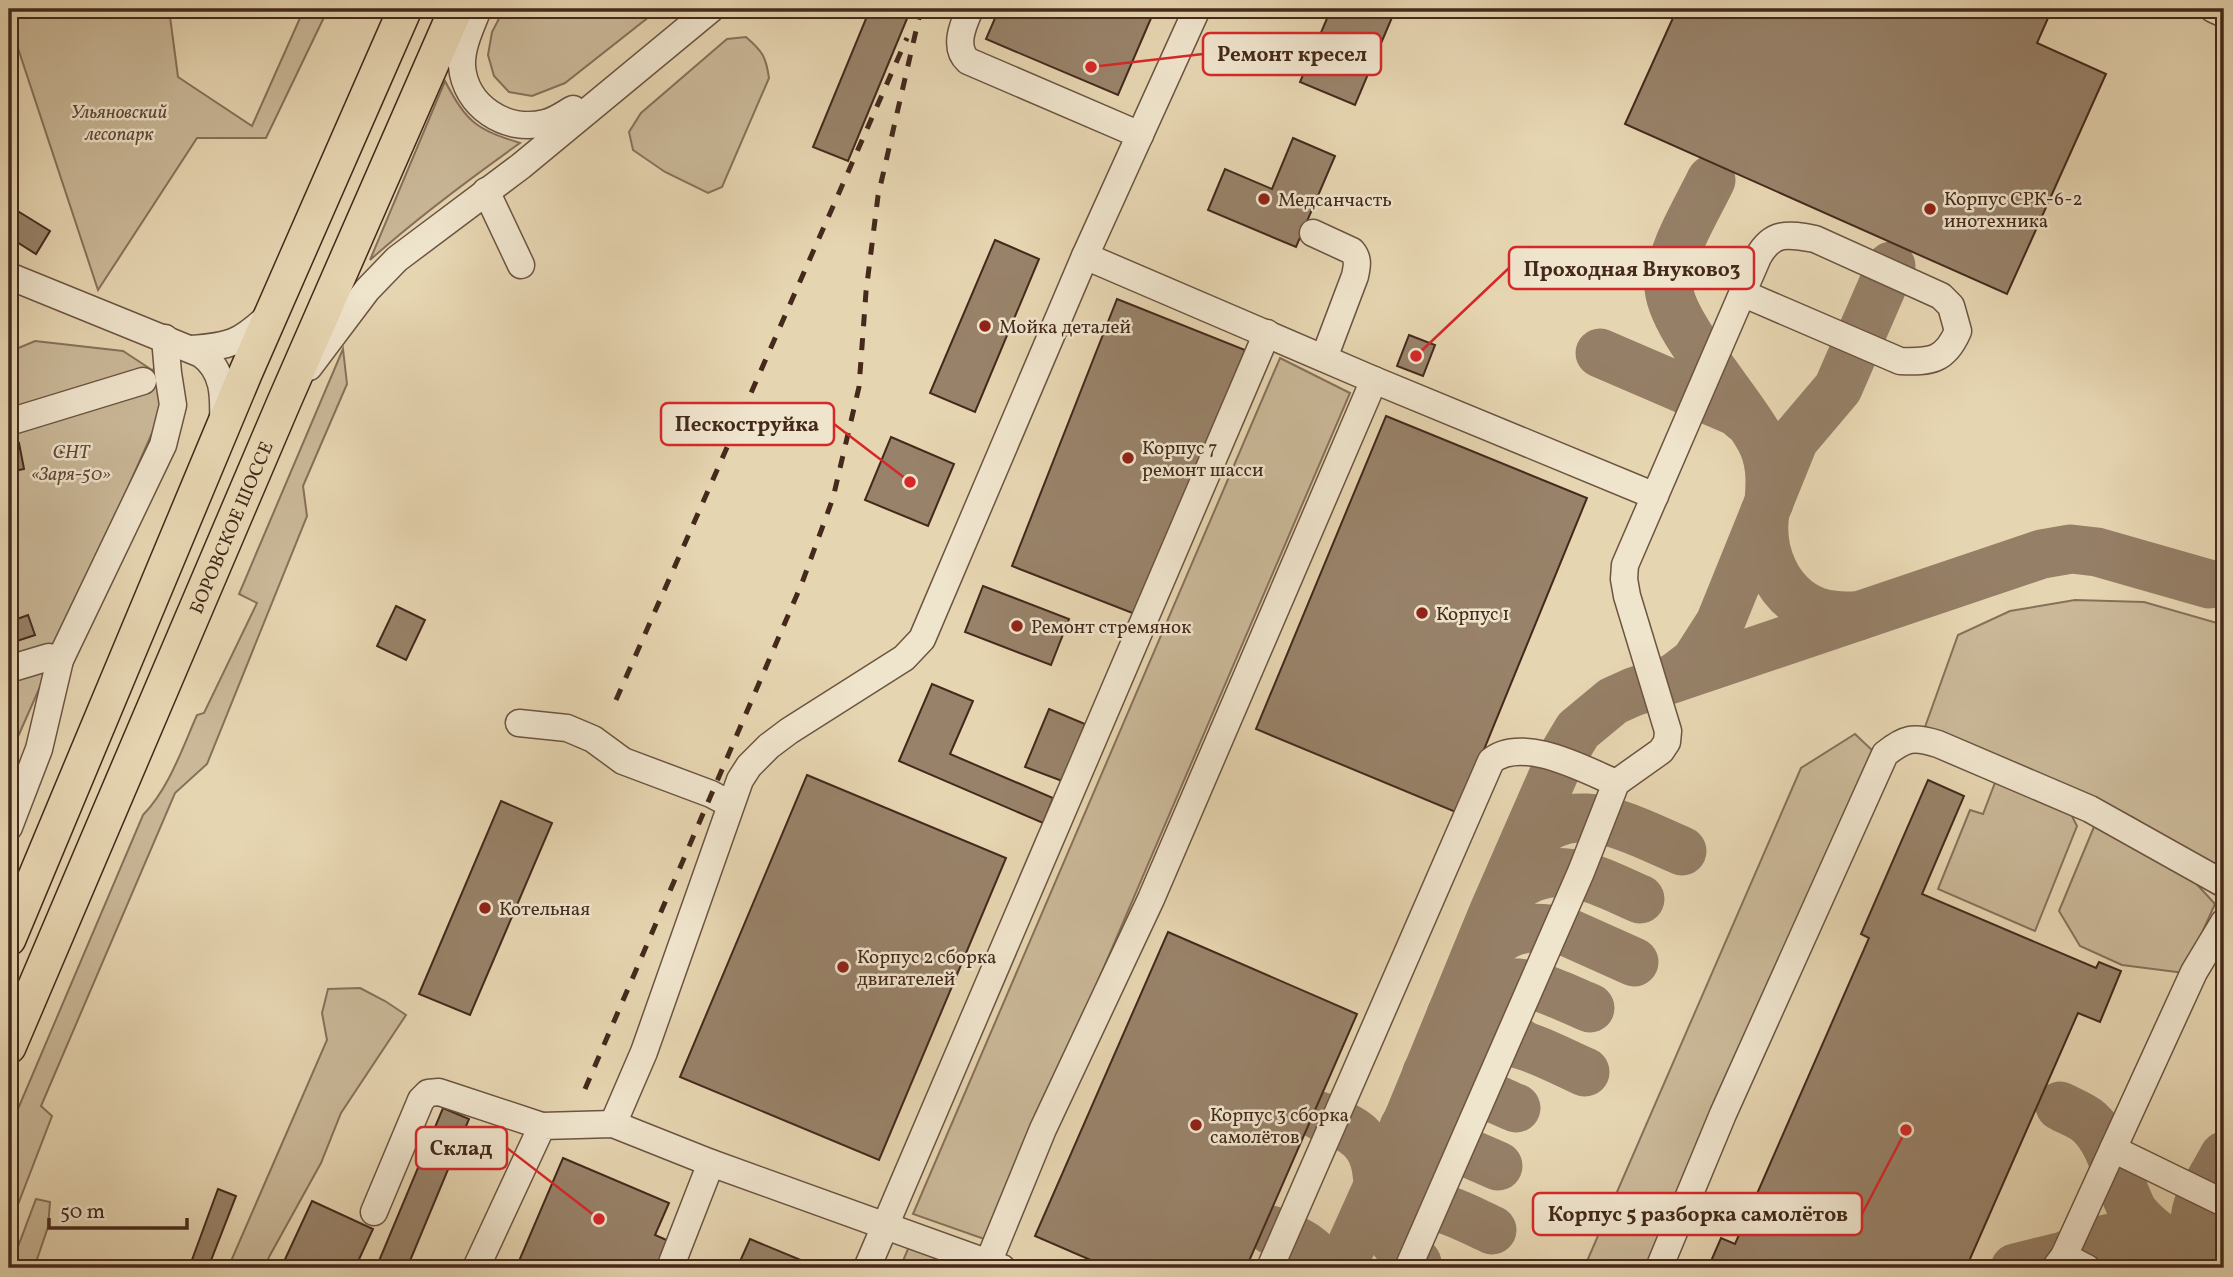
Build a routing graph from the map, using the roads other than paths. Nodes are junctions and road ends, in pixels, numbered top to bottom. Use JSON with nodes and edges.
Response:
{"nodes":[{"id":1,"x":405,"y":9,"type":"edge"},
{"id":2,"x":456,"y":9,"type":"edge"},
{"id":3,"x":478,"y":9,"type":"edge"},
{"id":4,"x":711,"y":9,"type":"edge"},
{"id":5,"x":970,"y":9,"type":"edge"},
{"id":6,"x":1197,"y":9,"type":"edge"},
{"id":7,"x":2213,"y":9,"type":"edge"},
{"id":8,"x":2224,"y":14,"type":"edge"},
{"id":9,"x":630,"y":77,"type":"junction"},
{"id":10,"x":1140,"y":135,"type":"junction"},
{"id":11,"x":486,"y":191,"type":"junction"},
{"id":12,"x":1313,"y":233,"type":"dead end"},
{"id":13,"x":1085,"y":256,"type":"junction"},
{"id":14,"x":521,"y":265,"type":"dead end"},
{"id":15,"x":9,"y":276,"type":"edge"},
{"id":16,"x":1742,"y":293,"type":"junction"},
{"id":17,"x":273,"y":312,"type":"junction"},
{"id":18,"x":1267,"y":333,"type":"junction"},
{"id":19,"x":165,"y":338,"type":"junction"},
{"id":20,"x":191,"y":349,"type":"junction"},
{"id":21,"x":1324,"y":358,"type":"junction"},
{"id":22,"x":1374,"y":380,"type":"junction"},
{"id":23,"x":143,"y":381,"type":"dead end"},
{"id":24,"x":284,"y":402,"type":"junction"},
{"id":25,"x":9,"y":422,"type":"edge"},
{"id":26,"x":223,"y":428,"type":"junction"},
{"id":27,"x":1655,"y":496,"type":"junction"},
{"id":28,"x":60,"y":660,"type":"junction"},
{"id":29,"x":9,"y":669,"type":"edge"},
{"id":30,"x":519,"y":723,"type":"dead end"},
{"id":31,"x":1616,"y":783,"type":"junction"},
{"id":32,"x":730,"y":804,"type":"junction"},
{"id":33,"x":9,"y":827,"type":"edge"},
{"id":34,"x":2224,"y":884,"type":"edge"},
{"id":35,"x":2224,"y":922,"type":"edge"},
{"id":36,"x":9,"y":939,"type":"edge"},
{"id":37,"x":9,"y":1047,"type":"edge"},
{"id":38,"x":613,"y":1124,"type":"junction"},
{"id":39,"x":542,"y":1126,"type":"junction"},
{"id":40,"x":2113,"y":1149,"type":"junction"},
{"id":41,"x":712,"y":1163,"type":"junction"},
{"id":42,"x":2224,"y":1203,"type":"edge"},
{"id":43,"x":374,"y":1212,"type":"dead end"},
{"id":44,"x":884,"y":1227,"type":"junction"},
{"id":45,"x":2059,"y":1262,"type":"edge"},
{"id":46,"x":995,"y":1266,"type":"edge"},
{"id":47,"x":476,"y":1268,"type":"edge"},
{"id":48,"x":670,"y":1268,"type":"edge"},
{"id":49,"x":867,"y":1268,"type":"edge"},
{"id":50,"x":1270,"y":1268,"type":"edge"},
{"id":51,"x":1408,"y":1268,"type":"edge"},
{"id":52,"x":1659,"y":1268,"type":"edge"},
{"id":53,"x":2087,"y":1268,"type":"edge"}],
"edges":[{"from":1,"to":17,"type":"main road"},
{"from":2,"to":24,"type":"main road","name":"БОРОВСКОЕ ШОССЕ"},
{"from":3,"to":9,"type":"street"},
{"from":4,"to":9,"type":"street"},
{"from":5,"to":10,"type":"street"},
{"from":6,"to":10,"type":"street"},
{"from":7,"to":8,"type":"street"},
{"from":9,"to":11,"type":"street"},
{"from":10,"to":13,"type":"street"},
{"from":11,"to":14,"type":"street"},
{"from":11,"to":24,"type":"street"},
{"from":12,"to":21,"type":"street"},
{"from":13,"to":18,"type":"street"},
{"from":13,"to":32,"type":"street"},
{"from":15,"to":19,"type":"street"},
{"from":16,"to":16,"type":"street"},
{"from":16,"to":27,"type":"street"},
{"from":17,"to":20,"type":"street"},
{"from":17,"to":26,"type":"main road"},
{"from":18,"to":21,"type":"street"},
{"from":18,"to":44,"type":"street"},
{"from":19,"to":20,"type":"street"},
{"from":19,"to":28,"type":"street"},
{"from":20,"to":26,"type":"street"},
{"from":21,"to":22,"type":"street"},
{"from":22,"to":27,"type":"street"},
{"from":22,"to":46,"type":"street"},
{"from":23,"to":25,"type":"street"},
{"from":24,"to":37,"type":"main road","name":"БОРОВСКОЕ ШОССЕ"},
{"from":26,"to":36,"type":"main road"},
{"from":27,"to":31,"type":"street"},
{"from":28,"to":29,"type":"street"},
{"from":28,"to":33,"type":"street"},
{"from":30,"to":32,"type":"street"},
{"from":31,"to":50,"type":"street"},
{"from":31,"to":51,"type":"street"},
{"from":32,"to":38,"type":"street"},
{"from":34,"to":52,"type":"street"},
{"from":35,"to":40,"type":"street"},
{"from":38,"to":39,"type":"street"},
{"from":38,"to":41,"type":"street"},
{"from":39,"to":43,"type":"street"},
{"from":39,"to":47,"type":"street"},
{"from":40,"to":42,"type":"street"},
{"from":40,"to":45,"type":"street"},
{"from":41,"to":44,"type":"street"},
{"from":41,"to":48,"type":"street"},
{"from":44,"to":46,"type":"street"},
{"from":44,"to":49,"type":"street"},
{"from":45,"to":53,"type":"street"}]}
